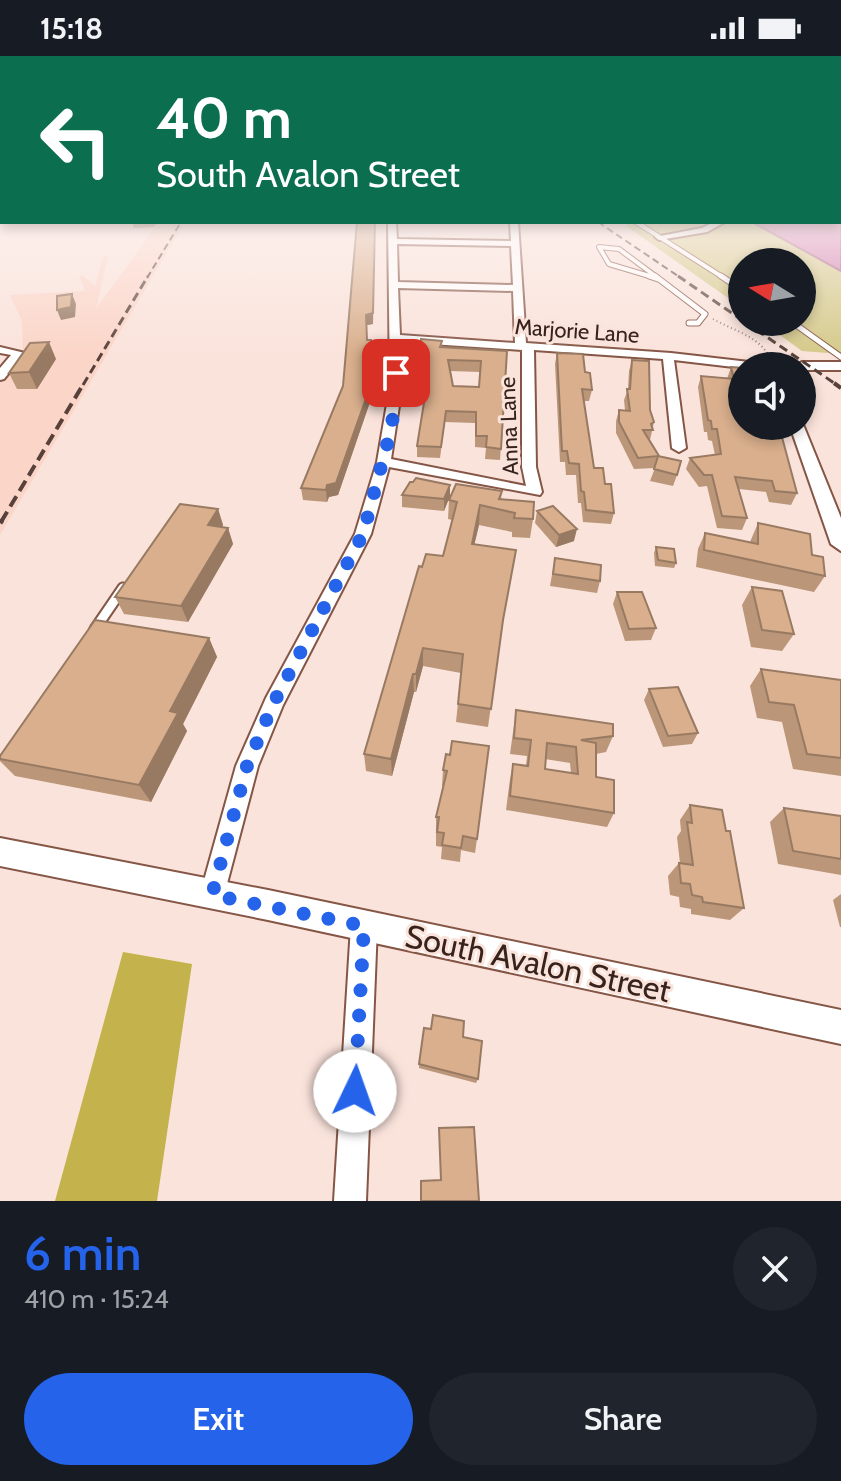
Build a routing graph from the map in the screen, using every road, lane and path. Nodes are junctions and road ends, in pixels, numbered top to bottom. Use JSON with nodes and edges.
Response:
{"nodes":[{"id":1,"x":392,"y":246,"type":"edge"},
{"id":2,"x":515,"y":246,"type":"edge"},
{"id":3,"x":674,"y":246,"type":"edge"},
{"id":4,"x":658,"y":279,"type":"junction"},
{"id":5,"x":728,"y":281,"type":"edge"},
{"id":6,"x":393,"y":285,"type":"junction"},
{"id":7,"x":517,"y":288,"type":"junction"},
{"id":8,"x":705,"y":314,"type":"junction"},
{"id":9,"x":689,"y":323,"type":"dead end"},
{"id":10,"x":812,"y":336,"type":"edge"},
{"id":11,"x":393,"y":338,"type":"junction"},
{"id":12,"x":525,"y":347,"type":"junction"},
{"id":13,"x":0,"y":350,"type":"edge"},
{"id":14,"x":769,"y":352,"type":"edge"},
{"id":15,"x":668,"y":356,"type":"junction"},
{"id":16,"x":841,"y":357,"type":"edge"},
{"id":17,"x":728,"y":363,"type":"edge"},
{"id":18,"x":816,"y":366,"type":"edge"},
{"id":19,"x":841,"y":366,"type":"edge"},
{"id":20,"x":0,"y":376,"type":"edge"},
{"id":21,"x":803,"y":440,"type":"edge"},
{"id":22,"x":679,"y":448,"type":"dead end"},
{"id":23,"x":384,"y":462,"type":"junction"},
{"id":24,"x":841,"y":544,"type":"edge"},
{"id":25,"x":130,"y":578,"type":"edge"},
{"id":26,"x":89,"y":639,"type":"edge"},
{"id":27,"x":0,"y":852,"type":"edge"},
{"id":28,"x":212,"y":895,"type":"junction"},
{"id":29,"x":364,"y":926,"type":"junction"},
{"id":30,"x":841,"y":1027,"type":"edge"},
{"id":31,"x":350,"y":1201,"type":"edge"}],
"edges":[{"from":1,"to":6,"type":"street"},
{"from":2,"to":7,"type":"street","name":"Anna Lane"},
{"from":3,"to":5,"type":"lane"},
{"from":4,"to":4,"type":"lane"},
{"from":4,"to":8,"type":"lane"},
{"from":6,"to":7,"type":"street"},
{"from":6,"to":11,"type":"street"},
{"from":7,"to":12,"type":"street","name":"Anna Lane"},
{"from":8,"to":9,"type":"lane"},
{"from":8,"to":14,"type":"path"},
{"from":10,"to":16,"type":"lane"},
{"from":11,"to":12,"type":"street","name":"Marjorie Lane"},
{"from":11,"to":23,"type":"street"},
{"from":12,"to":15,"type":"street","name":"Marjorie Lane"},
{"from":12,"to":23,"type":"street","name":"Anna Lane"},
{"from":13,"to":20,"type":"street"},
{"from":15,"to":17,"type":"street","name":"Marjorie Lane"},
{"from":15,"to":22,"type":"street"},
{"from":18,"to":19,"type":"street"},
{"from":21,"to":24,"type":"street"},
{"from":23,"to":28,"type":"street"},
{"from":25,"to":26,"type":"lane"},
{"from":27,"to":28,"type":"street","name":"South Avalon Street"},
{"from":28,"to":29,"type":"street","name":"South Avalon Street"},
{"from":29,"to":30,"type":"street","name":"South Avalon Street"},
{"from":29,"to":31,"type":"street"}]}
